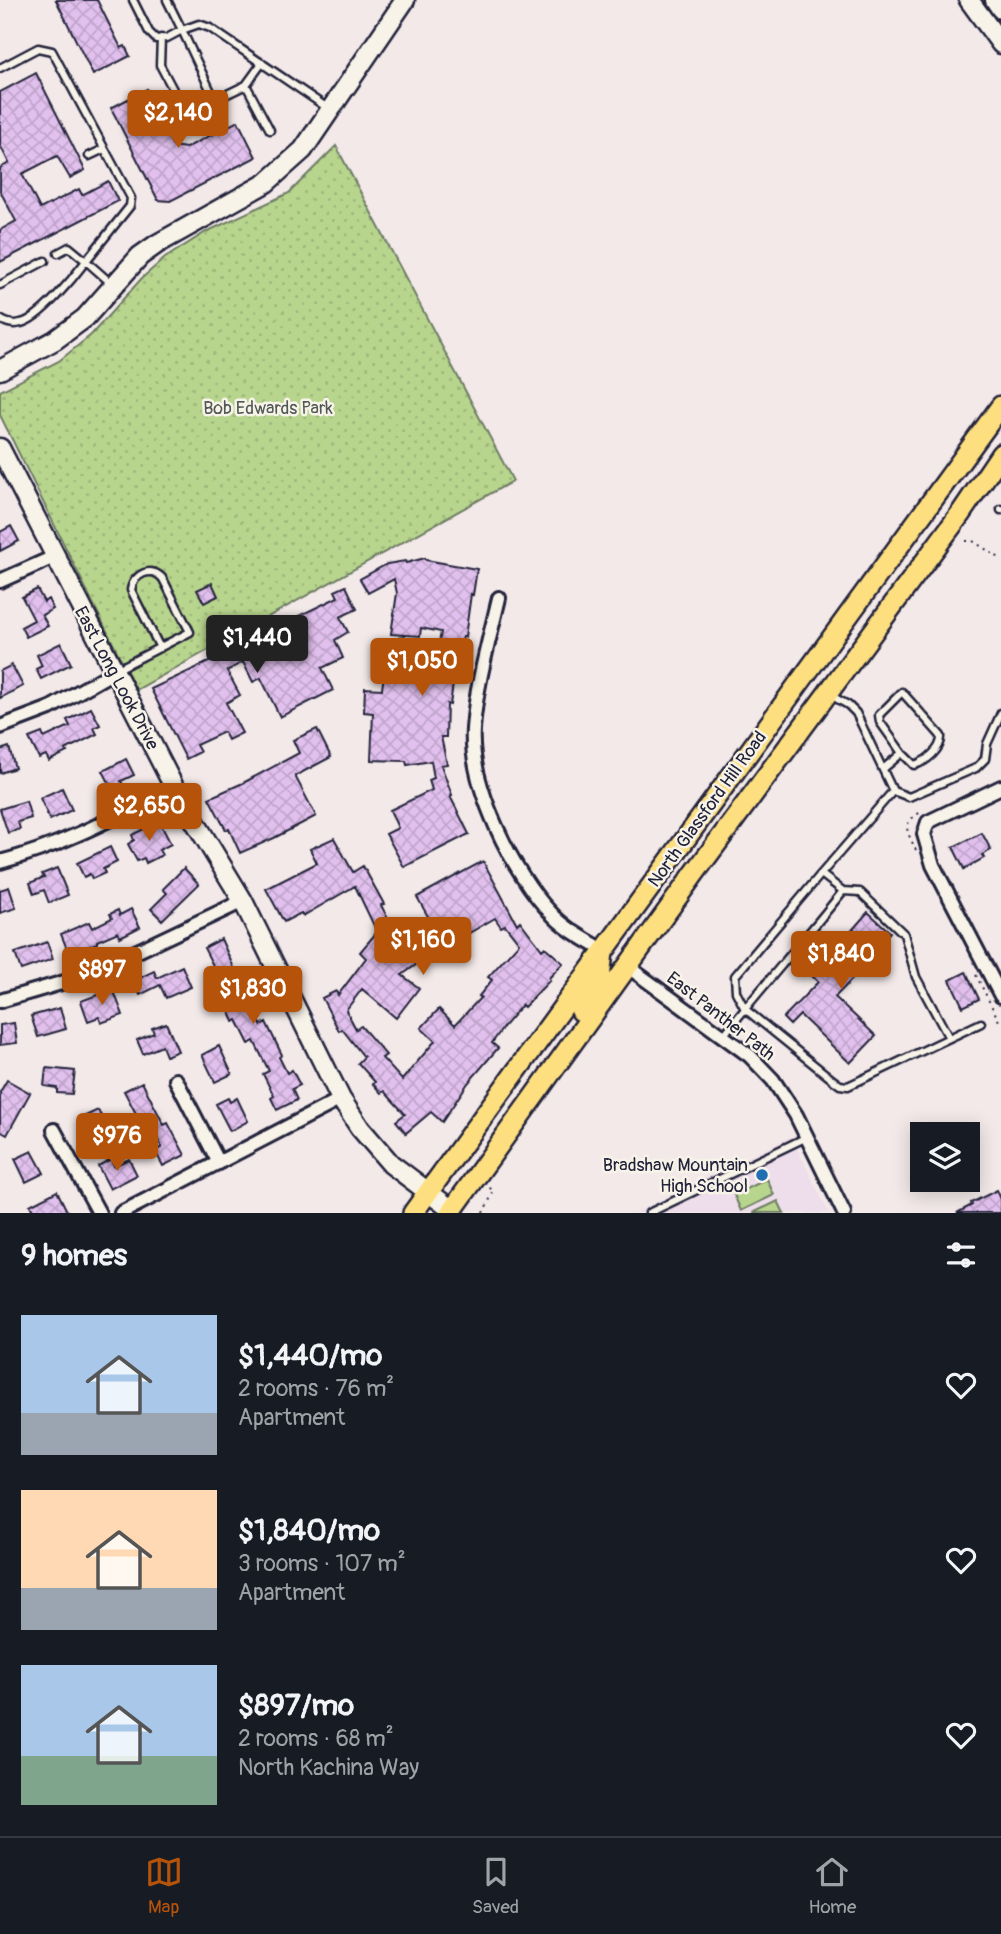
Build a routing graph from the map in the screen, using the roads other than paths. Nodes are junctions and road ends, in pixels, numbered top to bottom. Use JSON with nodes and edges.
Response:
{"nodes":[{"id":1,"x":133,"y":0,"type":"edge"},
{"id":2,"x":167,"y":0,"type":"edge"},
{"id":3,"x":405,"y":0,"type":"edge"},
{"id":4,"x":969,"y":0,"type":"edge"},
{"id":5,"x":996,"y":0,"type":"edge"},
{"id":6,"x":1001,"y":9,"type":"edge"},
{"id":7,"x":181,"y":30,"type":"junction"},
{"id":8,"x":161,"y":38,"type":"junction"},
{"id":9,"x":1001,"y":44,"type":"edge"},
{"id":10,"x":262,"y":63,"type":"junction"},
{"id":11,"x":0,"y":68,"type":"edge"},
{"id":12,"x":246,"y":85,"type":"junction"},
{"id":13,"x":215,"y":100,"type":"junction"},
{"id":14,"x":331,"y":110,"type":"junction"},
{"id":15,"x":270,"y":130,"type":"dead end"},
{"id":16,"x":104,"y":149,"type":"junction"},
{"id":17,"x":89,"y":156,"type":"dead end"},
{"id":18,"x":58,"y":253,"type":"dead end"},
{"id":19,"x":45,"y":261,"type":"dead end"},
{"id":20,"x":86,"y":261,"type":"junction"},
{"id":21,"x":0,"y":285,"type":"edge"},
{"id":22,"x":114,"y":286,"type":"junction"},
{"id":23,"x":0,"y":319,"type":"edge"},
{"id":24,"x":0,"y":370,"type":"edge"},
{"id":25,"x":1001,"y":406,"type":"edge"},
{"id":26,"x":0,"y":448,"type":"edge"},
{"id":27,"x":1001,"y":454,"type":"edge"},
{"id":28,"x":54,"y":557,"type":"junction"},
{"id":29,"x":0,"y":581,"type":"edge"},
{"id":30,"x":499,"y":598,"type":"dead end"},
{"id":31,"x":160,"y":648,"type":"junction"},
{"id":32,"x":114,"y":671,"type":"junction"},
{"id":33,"x":827,"y":694,"type":"junction"},
{"id":34,"x":1001,"y":713,"type":"edge"},
{"id":35,"x":0,"y":727,"type":"edge"},
{"id":36,"x":902,"y":752,"type":"junction"},
{"id":37,"x":883,"y":769,"type":"junction"},
{"id":38,"x":174,"y":787,"type":"junction"},
{"id":39,"x":1001,"y":787,"type":"edge"},
{"id":40,"x":893,"y":791,"type":"junction"},
{"id":41,"x":0,"y":862,"type":"edge"},
{"id":42,"x":821,"y":874,"type":"junction"},
{"id":43,"x":654,"y":880,"type":"junction"},
{"id":44,"x":843,"y":891,"type":"junction"},
{"id":45,"x":243,"y":901,"type":"junction"},
{"id":46,"x":603,"y":950,"type":"junction"},
{"id":47,"x":627,"y":966,"type":"junction"},
{"id":48,"x":1001,"y":996,"type":"edge"},
{"id":49,"x":0,"y":1001,"type":"edge"},
{"id":50,"x":745,"y":1009,"type":"junction"},
{"id":51,"x":981,"y":1023,"type":"dead end"},
{"id":52,"x":579,"y":1032,"type":"junction"},
{"id":53,"x":723,"y":1036,"type":"junction"},
{"id":54,"x":949,"y":1038,"type":"junction"},
{"id":55,"x":176,"y":1080,"type":"dead end"},
{"id":56,"x":341,"y":1098,"type":"junction"},
{"id":57,"x":54,"y":1130,"type":"dead end"},
{"id":58,"x":807,"y":1136,"type":"junction"},
{"id":59,"x":219,"y":1163,"type":"junction"},
{"id":60,"x":428,"y":1191,"type":"junction"},
{"id":61,"x":453,"y":1212,"type":"edge"},
{"id":62,"x":99,"y":1213,"type":"edge"},
{"id":63,"x":121,"y":1213,"type":"edge"},
{"id":64,"x":413,"y":1213,"type":"edge"},
{"id":65,"x":649,"y":1213,"type":"edge"},
{"id":66,"x":844,"y":1213,"type":"edge"}],
"edges":[{"from":1,"to":8,"type":"lane"},
{"from":2,"to":7,"type":"lane"},
{"from":3,"to":14,"type":"street"},
{"from":4,"to":9,"type":"street"},
{"from":5,"to":6,"type":"street"},
{"from":7,"to":8,"type":"lane"},
{"from":7,"to":10,"type":"lane"},
{"from":7,"to":13,"type":"lane"},
{"from":8,"to":13,"type":"lane"},
{"from":10,"to":12,"type":"lane"},
{"from":10,"to":14,"type":"lane"},
{"from":11,"to":16,"type":"lane"},
{"from":12,"to":13,"type":"lane"},
{"from":12,"to":15,"type":"lane"},
{"from":14,"to":22,"type":"street"},
{"from":16,"to":17,"type":"lane"},
{"from":16,"to":20,"type":"lane"},
{"from":18,"to":20,"type":"lane"},
{"from":19,"to":21,"type":"lane"},
{"from":20,"to":22,"type":"lane"},
{"from":20,"to":23,"type":"lane"},
{"from":22,"to":24,"type":"street"},
{"from":25,"to":43,"type":"main road","name":"North Glassford Hill Road"},
{"from":26,"to":28,"type":"street","name":"East Long Look Drive"},
{"from":27,"to":33,"type":"main road","name":"North Glassford Hill Road"},
{"from":28,"to":29,"type":"street"},
{"from":28,"to":32,"type":"street","name":"East Long Look Drive"},
{"from":30,"to":46,"type":"street"},
{"from":31,"to":31,"type":"lane"},
{"from":31,"to":32,"type":"lane"},
{"from":32,"to":35,"type":"street"},
{"from":32,"to":38,"type":"street","name":"East Long Look Drive"},
{"from":33,"to":37,"type":"lane"},
{"from":33,"to":47,"type":"main road","name":"North Glassford Hill Road"},
{"from":34,"to":40,"type":"lane"},
{"from":36,"to":36,"type":"lane"},
{"from":36,"to":37,"type":"lane"},
{"from":37,"to":40,"type":"lane"},
{"from":38,"to":41,"type":"street"},
{"from":38,"to":45,"type":"street","name":"East Long Look Drive"},
{"from":39,"to":48,"type":"street"},
{"from":40,"to":42,"type":"lane"},
{"from":42,"to":44,"type":"lane"},
{"from":42,"to":50,"type":"lane"},
{"from":43,"to":46,"type":"main road","name":"North Glassford Hill Road"},
{"from":43,"to":47,"type":"main road"},
{"from":44,"to":50,"type":"lane"},
{"from":44,"to":54,"type":"lane"},
{"from":45,"to":49,"type":"street"},
{"from":45,"to":56,"type":"street","name":"East Long Look Drive"},
{"from":46,"to":52,"type":"main road"},
{"from":46,"to":60,"type":"main road","name":"North Glassford Hill Road"},
{"from":47,"to":52,"type":"main road","name":"North Glassford Hill Road"},
{"from":47,"to":53,"type":"street","name":"East Panther Path"},
{"from":50,"to":53,"type":"lane"},
{"from":50,"to":54,"type":"lane"},
{"from":51,"to":54,"type":"lane"},
{"from":52,"to":61,"type":"main road","name":"North Glassford Hill Road"},
{"from":53,"to":58,"type":"street","name":"East Panther Path"},
{"from":55,"to":59,"type":"street"},
{"from":56,"to":59,"type":"street"},
{"from":56,"to":60,"type":"street","name":"East Long Look Drive"},
{"from":57,"to":62,"type":"street"},
{"from":58,"to":65,"type":"lane"},
{"from":58,"to":66,"type":"street","name":"East Panther Path"},
{"from":59,"to":63,"type":"street"},
{"from":60,"to":61,"type":"street","name":"East Long Look Drive"},
{"from":60,"to":64,"type":"main road","name":"North Glassford Hill Road"}]}
